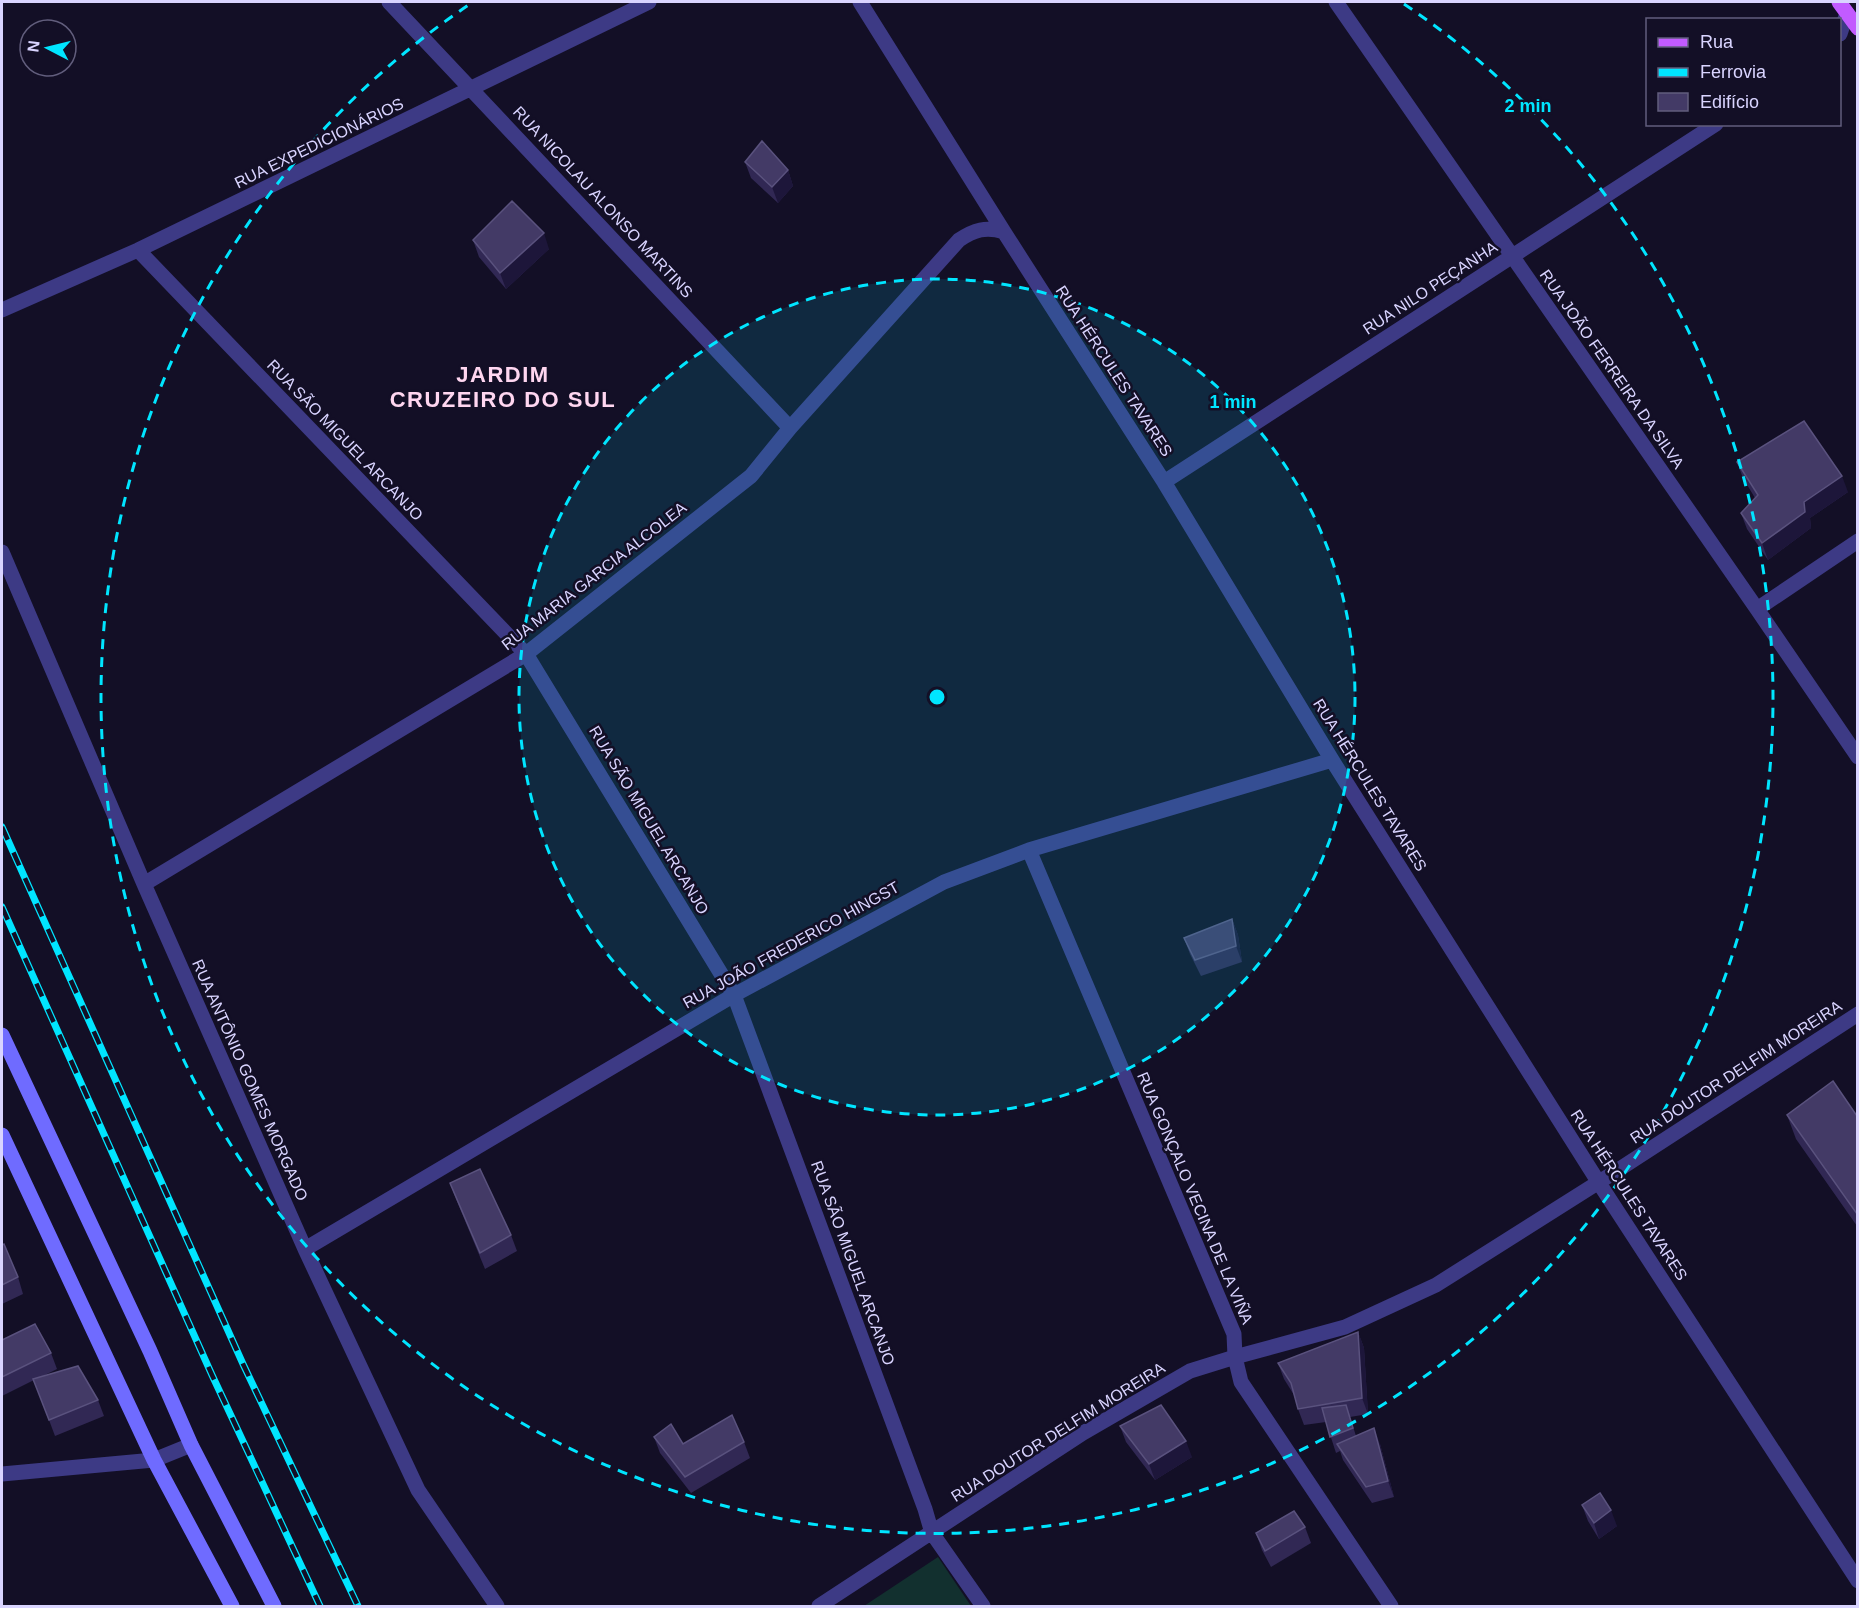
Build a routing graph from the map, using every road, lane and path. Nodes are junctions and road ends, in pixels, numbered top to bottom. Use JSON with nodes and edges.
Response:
{"nodes":[{"id":1,"x":389,"y":2,"type":"edge"},
{"id":2,"x":649,"y":2,"type":"edge"},
{"id":3,"x":860,"y":2,"type":"edge"},
{"id":4,"x":1336,"y":2,"type":"edge"},
{"id":5,"x":1843,"y":7,"type":"edge"},
{"id":6,"x":1857,"y":28,"type":"edge"},
{"id":7,"x":472,"y":88,"type":"junction"},
{"id":8,"x":1713,"y":126,"type":"edge"},
{"id":9,"x":1004,"y":232,"type":"junction"},
{"id":10,"x":138,"y":250,"type":"junction"},
{"id":11,"x":1511,"y":256,"type":"junction"},
{"id":12,"x":2,"y":310,"type":"edge"},
{"id":13,"x":790,"y":428,"type":"junction"},
{"id":14,"x":1164,"y":482,"type":"junction"},
{"id":15,"x":1857,"y":541,"type":"edge"},
{"id":16,"x":2,"y":552,"type":"edge"},
{"id":17,"x":1757,"y":609,"type":"junction"},
{"id":18,"x":526,"y":654,"type":"junction"},
{"id":19,"x":1857,"y":757,"type":"edge"},
{"id":20,"x":1332,"y":760,"type":"junction"},
{"id":21,"x":1029,"y":850,"type":"junction"},
{"id":22,"x":144,"y":885,"type":"junction"},
{"id":23,"x":734,"y":995,"type":"junction"},
{"id":24,"x":1857,"y":1014,"type":"edge"},
{"id":25,"x":2,"y":1035,"type":"edge"},
{"id":26,"x":2,"y":1135,"type":"edge"},
{"id":27,"x":1599,"y":1183,"type":"junction"},
{"id":28,"x":305,"y":1249,"type":"junction"},
{"id":29,"x":1235,"y":1357,"type":"junction"},
{"id":30,"x":192,"y":1445,"type":"junction"},
{"id":31,"x":153,"y":1460,"type":"junction"},
{"id":32,"x":2,"y":1474,"type":"edge"},
{"id":33,"x":932,"y":1533,"type":"junction"},
{"id":34,"x":1857,"y":1581,"type":"edge"},
{"id":35,"x":232,"y":1606,"type":"edge"},
{"id":36,"x":274,"y":1606,"type":"edge"},
{"id":37,"x":497,"y":1606,"type":"edge"},
{"id":38,"x":819,"y":1606,"type":"edge"},
{"id":39,"x":982,"y":1606,"type":"edge"},
{"id":40,"x":1390,"y":1606,"type":"edge"}],
"edges":[{"from":1,"to":7,"type":"street","name":"RUA NICOLAU ALONSO MARTINS"},
{"from":2,"to":7,"type":"street","name":"RUA EXPEDICIONÁRIOS"},
{"from":3,"to":9,"type":"street","name":"RUA HÉRCULES TAVARES"},
{"from":4,"to":11,"type":"street","name":"RUA JOÃO FERREIRA DA SILVA"},
{"from":5,"to":6,"type":"main road"},
{"from":7,"to":10,"type":"street","name":"RUA EXPEDICIONÁRIOS"},
{"from":7,"to":13,"type":"street","name":"RUA NICOLAU ALONSO MARTINS"},
{"from":8,"to":11,"type":"street","name":"RUA NILO PEÇANHA"},
{"from":9,"to":13,"type":"street","name":"RUA MARIA GARCIA ALCOLEA"},
{"from":9,"to":14,"type":"street","name":"RUA HÉRCULES TAVARES"},
{"from":10,"to":12,"type":"street","name":"RUA EXPEDICIONÁRIOS"},
{"from":10,"to":18,"type":"street","name":"RUA SÃO MIGUEL ARCANJO"},
{"from":11,"to":14,"type":"street","name":"RUA NILO PEÇANHA"},
{"from":11,"to":17,"type":"street","name":"RUA JOÃO FERREIRA DA SILVA"},
{"from":13,"to":18,"type":"street","name":"RUA MARIA GARCIA ALCOLEA"},
{"from":14,"to":20,"type":"street","name":"RUA HÉRCULES TAVARES"},
{"from":15,"to":17,"type":"street"},
{"from":16,"to":22,"type":"street","name":"RUA ANTÔNIO GOMES MORGADO"},
{"from":17,"to":19,"type":"street","name":"RUA JOÃO FERREIRA DA SILVA"},
{"from":18,"to":22,"type":"street","name":"RUA MARIA GARCIA ALCOLEA"},
{"from":18,"to":23,"type":"street","name":"RUA SÃO MIGUEL ARCANJO"},
{"from":20,"to":21,"type":"street","name":"RUA JOÃO FREDERICO HINGST"},
{"from":20,"to":27,"type":"street","name":"RUA HÉRCULES TAVARES"},
{"from":21,"to":23,"type":"street","name":"RUA JOÃO FREDERICO HINGST"},
{"from":21,"to":29,"type":"street","name":"RUA GONÇALO VECINA DE LA VIÑA"},
{"from":22,"to":28,"type":"street","name":"RUA ANTÔNIO GOMES MORGADO"},
{"from":23,"to":28,"type":"street","name":"RUA JOÃO FREDERICO HINGST"},
{"from":23,"to":33,"type":"street","name":"RUA SÃO MIGUEL ARCANJO"},
{"from":24,"to":27,"type":"street","name":"RUA DOUTOR DELFIM MOREIRA"},
{"from":25,"to":30,"type":"main road"},
{"from":26,"to":31,"type":"main road"},
{"from":27,"to":29,"type":"street","name":"RUA DOUTOR DELFIM MOREIRA"},
{"from":27,"to":34,"type":"street","name":"RUA HÉRCULES TAVARES"},
{"from":28,"to":37,"type":"street","name":"RUA ANTÔNIO GOMES MORGADO"},
{"from":29,"to":33,"type":"street","name":"RUA DOUTOR DELFIM MOREIRA"},
{"from":29,"to":40,"type":"street","name":"RUA GONÇALO VECINA DE LA VIÑA"},
{"from":30,"to":31,"type":"street"},
{"from":30,"to":36,"type":"main road"},
{"from":31,"to":32,"type":"street"},
{"from":31,"to":35,"type":"main road"},
{"from":33,"to":38,"type":"street","name":"RUA DOUTOR DELFIM MOREIRA"},
{"from":33,"to":39,"type":"street","name":"RUA SÃO MIGUEL ARCANJO"}]}
